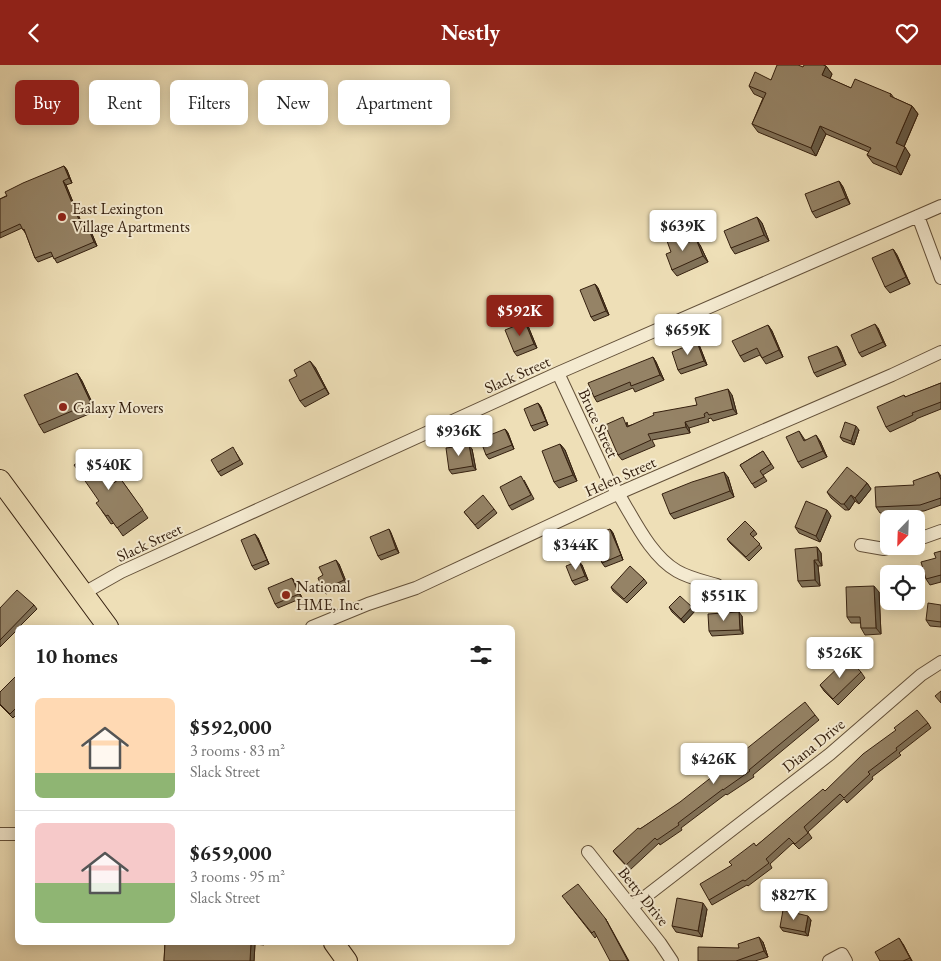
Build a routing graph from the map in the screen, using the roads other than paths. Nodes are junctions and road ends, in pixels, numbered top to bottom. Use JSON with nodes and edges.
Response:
{"nodes":[{"id":1,"x":941,"y":206,"type":"edge"},
{"id":2,"x":918,"y":216,"type":"junction"},
{"id":3,"x":941,"y":278,"type":"edge"},
{"id":4,"x":941,"y":353,"type":"edge"},
{"id":5,"x":558,"y":373,"type":"junction"},
{"id":6,"x":0,"y":480,"type":"edge"},
{"id":7,"x":620,"y":493,"type":"junction"},
{"id":8,"x":941,"y":531,"type":"edge"},
{"id":9,"x":925,"y":537,"type":"edge"},
{"id":10,"x":861,"y":545,"type":"dead end"},
{"id":11,"x":880,"y":548,"type":"edge"},
{"id":12,"x":717,"y":585,"type":"dead end"},
{"id":13,"x":84,"y":593,"type":"junction"},
{"id":14,"x":107,"y":625,"type":"edge"},
{"id":15,"x":317,"y":625,"type":"edge"},
{"id":16,"x":941,"y":662,"type":"edge"},
{"id":17,"x":0,"y":834,"type":"edge"},
{"id":18,"x":15,"y":834,"type":"edge"},
{"id":19,"x":588,"y":852,"type":"dead end"},
{"id":20,"x":632,"y":907,"type":"junction"},
{"id":21,"x":335,"y":945,"type":"edge"},
{"id":22,"x":844,"y":958,"type":"edge"},
{"id":23,"x":347,"y":961,"type":"edge"},
{"id":24,"x":672,"y":961,"type":"edge"},
{"id":25,"x":829,"y":961,"type":"edge"}],
"edges":[{"from":1,"to":2,"type":"street","name":"Slack Street"},
{"from":2,"to":3,"type":"street"},
{"from":2,"to":5,"type":"street","name":"Slack Street"},
{"from":4,"to":7,"type":"street","name":"Helen Street"},
{"from":5,"to":7,"type":"street","name":"Bruce Street"},
{"from":5,"to":13,"type":"street","name":"Slack Street"},
{"from":6,"to":13,"type":"main road"},
{"from":7,"to":12,"type":"street","name":"Bruce Street"},
{"from":7,"to":15,"type":"street","name":"Helen Street"},
{"from":8,"to":9,"type":"street"},
{"from":10,"to":11,"type":"street"},
{"from":13,"to":14,"type":"main road"},
{"from":16,"to":20,"type":"street","name":"Diana Drive"},
{"from":17,"to":18,"type":"street"},
{"from":19,"to":20,"type":"street","name":"Betty Drive"},
{"from":20,"to":24,"type":"street","name":"Betty Drive"},
{"from":21,"to":23,"type":"main road"},
{"from":22,"to":25,"type":"street"}]}
